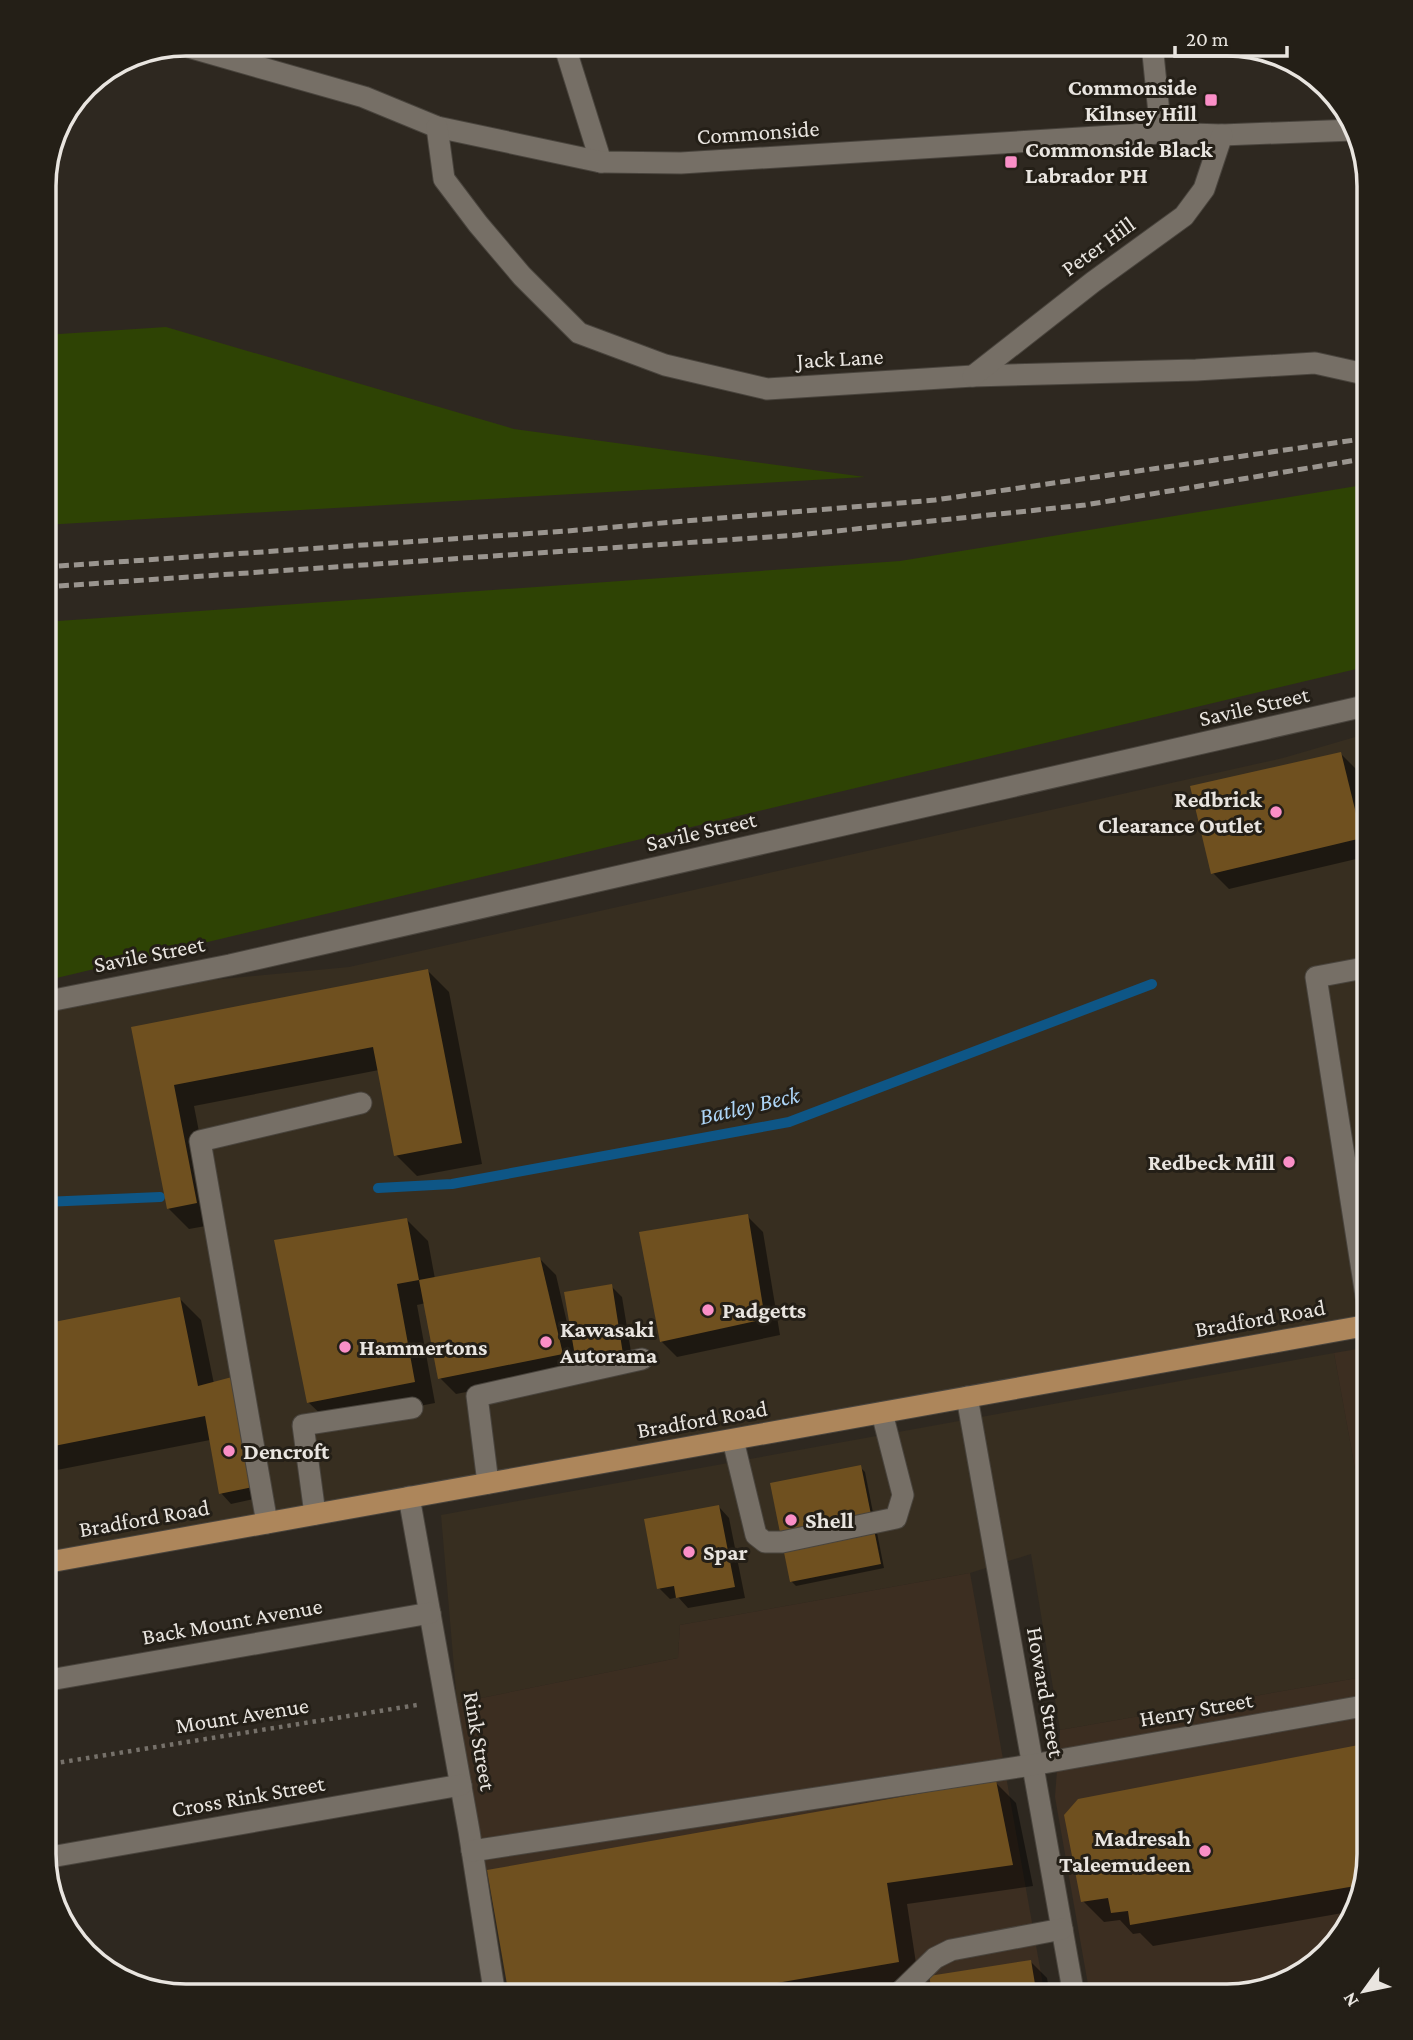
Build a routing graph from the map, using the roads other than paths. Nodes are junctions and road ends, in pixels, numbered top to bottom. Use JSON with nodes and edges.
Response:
{"nodes":[{"id":1,"x":220,"y":56,"type":"edge"},
{"id":2,"x":568,"y":56,"type":"edge"},
{"id":3,"x":1153,"y":56,"type":"edge"},
{"id":4,"x":437,"y":127,"type":"junction"},
{"id":5,"x":1344,"y":130,"type":"edge"},
{"id":6,"x":1161,"y":133,"type":"junction"},
{"id":7,"x":1222,"y":135,"type":"junction"},
{"id":8,"x":601,"y":162,"type":"junction"},
{"id":9,"x":1357,"y":372,"type":"edge"},
{"id":10,"x":973,"y":376,"type":"junction"},
{"id":11,"x":1357,"y":708,"type":"edge"},
{"id":12,"x":1357,"y":969,"type":"edge"},
{"id":13,"x":56,"y":1000,"type":"edge"},
{"id":14,"x":361,"y":1103,"type":"dead end"},
{"id":15,"x":1357,"y":1238,"type":"edge"},
{"id":16,"x":1357,"y":1327,"type":"edge"},
{"id":17,"x":642,"y":1359,"type":"dead end"},
{"id":18,"x":967,"y":1397,"type":"junction"},
{"id":19,"x":412,"y":1408,"type":"dead end"},
{"id":20,"x":882,"y":1413,"type":"junction"},
{"id":21,"x":733,"y":1440,"type":"junction"},
{"id":22,"x":488,"y":1483,"type":"junction"},
{"id":23,"x":409,"y":1497,"type":"junction"},
{"id":24,"x":315,"y":1514,"type":"junction"},
{"id":25,"x":267,"y":1522,"type":"junction"},
{"id":26,"x":56,"y":1561,"type":"edge"},
{"id":27,"x":430,"y":1613,"type":"junction"},
{"id":28,"x":56,"y":1679,"type":"edge"},
{"id":29,"x":1357,"y":1707,"type":"edge"},
{"id":30,"x":1032,"y":1765,"type":"junction"},
{"id":31,"x":461,"y":1785,"type":"junction"},
{"id":32,"x":472,"y":1851,"type":"junction"},
{"id":33,"x":56,"y":1856,"type":"edge"},
{"id":34,"x":1062,"y":1929,"type":"junction"},
{"id":35,"x":493,"y":1984,"type":"edge"},
{"id":36,"x":908,"y":1984,"type":"edge"},
{"id":37,"x":1072,"y":1984,"type":"edge"}],
"edges":[{"from":1,"to":4,"type":"street","name":"Commonside"},
{"from":2,"to":8,"type":"street"},
{"from":3,"to":6,"type":"street"},
{"from":4,"to":8,"type":"street","name":"Commonside"},
{"from":4,"to":10,"type":"street","name":"Jack Lane"},
{"from":5,"to":7,"type":"street","name":"Commonside"},
{"from":6,"to":7,"type":"street","name":"Commonside"},
{"from":6,"to":8,"type":"street","name":"Commonside"},
{"from":7,"to":10,"type":"street","name":"Peter Hill"},
{"from":9,"to":10,"type":"street","name":"Jack Lane"},
{"from":11,"to":13,"type":"street","name":"Savile Street"},
{"from":12,"to":15,"type":"street"},
{"from":14,"to":25,"type":"street"},
{"from":16,"to":18,"type":"main road","name":"Bradford Road"},
{"from":17,"to":22,"type":"street"},
{"from":18,"to":20,"type":"main road","name":"Bradford Road"},
{"from":18,"to":30,"type":"street","name":"Howard Street"},
{"from":19,"to":24,"type":"street"},
{"from":20,"to":21,"type":"main road","name":"Bradford Road"},
{"from":20,"to":21,"type":"street"},
{"from":21,"to":22,"type":"main road","name":"Bradford Road"},
{"from":22,"to":23,"type":"main road","name":"Bradford Road"},
{"from":23,"to":24,"type":"main road","name":"Bradford Road"},
{"from":23,"to":27,"type":"street","name":"Rink Street"},
{"from":24,"to":25,"type":"main road","name":"Bradford Road"},
{"from":25,"to":26,"type":"main road","name":"Bradford Road"},
{"from":27,"to":28,"type":"street","name":"Back Mount Avenue"},
{"from":27,"to":31,"type":"street","name":"Rink Street"},
{"from":29,"to":30,"type":"street","name":"Henry Street"},
{"from":30,"to":32,"type":"street","name":"Henry Street"},
{"from":30,"to":34,"type":"street","name":"Howard Street"},
{"from":31,"to":32,"type":"street","name":"Rink Street"},
{"from":31,"to":33,"type":"street","name":"Cross Rink Street"},
{"from":32,"to":35,"type":"street","name":"Rink Street"},
{"from":34,"to":36,"type":"street"},
{"from":34,"to":37,"type":"street","name":"Howard Street"}]}
